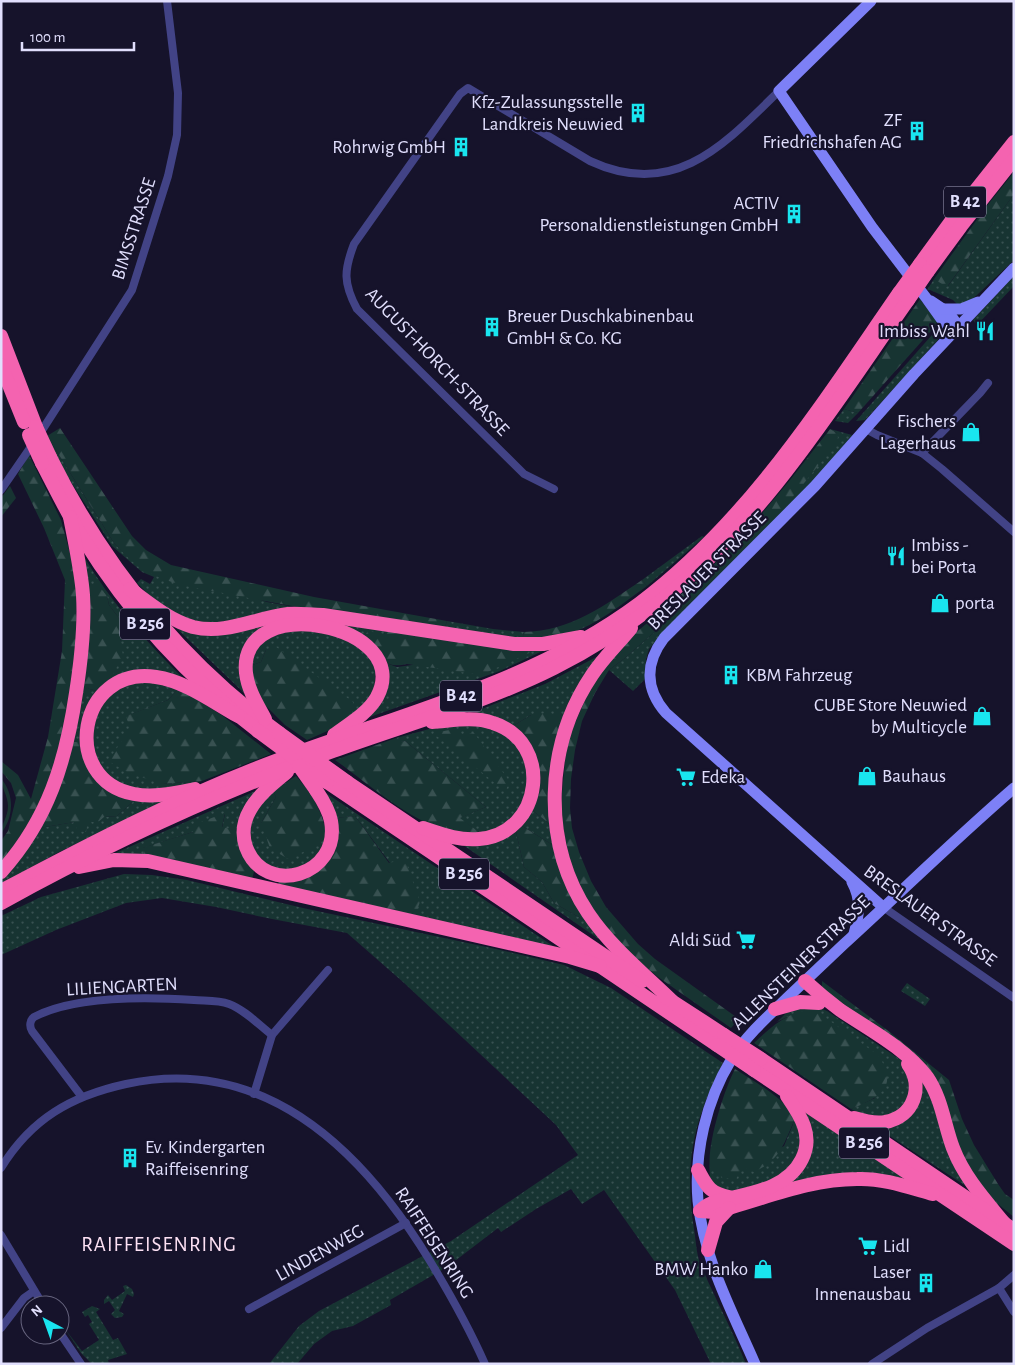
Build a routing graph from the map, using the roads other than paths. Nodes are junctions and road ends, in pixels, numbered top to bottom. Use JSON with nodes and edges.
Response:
{"nodes":[{"id":1,"x":167,"y":1,"type":"edge"},
{"id":2,"x":871,"y":1,"type":"edge"},
{"id":3,"x":779,"y":91,"type":"junction"},
{"id":4,"x":1014,"y":142,"type":"edge"},
{"id":5,"x":1014,"y":159,"type":"edge"},
{"id":6,"x":924,"y":267,"type":"junction"},
{"id":7,"x":1014,"y":268,"type":"edge"},
{"id":8,"x":927,"y":299,"type":"junction"},
{"id":9,"x":982,"y":301,"type":"junction"},
{"id":10,"x":944,"y":309,"type":"junction"},
{"id":11,"x":955,"y":330,"type":"junction"},
{"id":12,"x":1,"y":336,"type":"edge"},
{"id":13,"x":1,"y":365,"type":"edge"},
{"id":14,"x":988,"y":383,"type":"dead end"},
{"id":15,"x":866,"y":429,"type":"junction"},
{"id":16,"x":32,"y":431,"type":"junction"},
{"id":17,"x":808,"y":432,"type":"junction"},
{"id":18,"x":922,"y":454,"type":"junction"},
{"id":19,"x":46,"y":460,"type":"junction"},
{"id":20,"x":554,"y":489,"type":"dead end"},
{"id":21,"x":1,"y":490,"type":"edge"},
{"id":22,"x":70,"y":516,"type":"junction"},
{"id":23,"x":1014,"y":532,"type":"edge"},
{"id":24,"x":130,"y":589,"type":"junction"},
{"id":25,"x":646,"y":611,"type":"junction"},
{"id":26,"x":594,"y":633,"type":"junction"},
{"id":27,"x":238,"y":716,"type":"junction"},
{"id":28,"x":413,"y":723,"type":"junction"},
{"id":29,"x":268,"y":729,"type":"junction"},
{"id":30,"x":322,"y":744,"type":"junction"},
{"id":31,"x":293,"y":762,"type":"junction"},
{"id":32,"x":214,"y":786,"type":"junction"},
{"id":33,"x":322,"y":786,"type":"junction"},
{"id":34,"x":1014,"y":788,"type":"edge"},
{"id":35,"x":411,"y":825,"type":"junction"},
{"id":36,"x":1,"y":872,"type":"edge"},
{"id":37,"x":59,"y":872,"type":"junction"},
{"id":38,"x":850,"y":878,"type":"junction"},
{"id":39,"x":1,"y":891,"type":"edge"},
{"id":40,"x":1,"y":903,"type":"edge"},
{"id":41,"x":883,"y":907,"type":"junction"},
{"id":42,"x":854,"y":935,"type":"junction"},
{"id":43,"x":600,"y":966,"type":"junction"},
{"id":44,"x":328,"y":970,"type":"dead end"},
{"id":45,"x":805,"y":981,"type":"junction"},
{"id":46,"x":1014,"y":998,"type":"edge"},
{"id":47,"x":672,"y":1001,"type":"junction"},
{"id":48,"x":819,"y":1003,"type":"junction"},
{"id":49,"x":775,"y":1010,"type":"junction"},
{"id":50,"x":272,"y":1035,"type":"junction"},
{"id":51,"x":721,"y":1040,"type":"junction"},
{"id":52,"x":758,"y":1064,"type":"junction"},
{"id":53,"x":782,"y":1089,"type":"junction"},
{"id":54,"x":254,"y":1094,"type":"junction"},
{"id":55,"x":82,"y":1097,"type":"junction"},
{"id":56,"x":846,"y":1117,"type":"junction"},
{"id":57,"x":1,"y":1168,"type":"edge"},
{"id":58,"x":698,"y":1170,"type":"junction"},
{"id":59,"x":946,"y":1197,"type":"junction"},
{"id":60,"x":730,"y":1203,"type":"junction"},
{"id":61,"x":700,"y":1211,"type":"junction"},
{"id":62,"x":406,"y":1224,"type":"junction"},
{"id":63,"x":1009,"y":1226,"type":"edge"},
{"id":64,"x":1,"y":1236,"type":"edge"},
{"id":65,"x":1014,"y":1244,"type":"edge"},
{"id":66,"x":708,"y":1250,"type":"junction"},
{"id":67,"x":1014,"y":1275,"type":"edge"},
{"id":68,"x":999,"y":1288,"type":"junction"},
{"id":69,"x":34,"y":1291,"type":"junction"},
{"id":70,"x":37,"y":1295,"type":"edge"},
{"id":71,"x":249,"y":1309,"type":"dead end"},
{"id":72,"x":1014,"y":1312,"type":"edge"},
{"id":73,"x":1,"y":1328,"type":"edge"},
{"id":74,"x":69,"y":1345,"type":"edge"},
{"id":75,"x":81,"y":1364,"type":"edge"},
{"id":76,"x":485,"y":1364,"type":"edge"},
{"id":77,"x":755,"y":1364,"type":"edge"},
{"id":78,"x":872,"y":1364,"type":"edge"}],
"edges":[{"from":1,"to":21,"type":"street","name":"BIMSSTRASSE"},
{"from":2,"to":3,"type":"street"},
{"from":3,"to":8,"type":"street"},
{"from":3,"to":20,"type":"street","name":"AUGUST-HORCH-STRASSE"},
{"from":4,"to":6,"type":"highway","number":"B 42"},
{"from":5,"to":6,"type":"highway","number":"B 42"},
{"from":6,"to":17,"type":"highway","number":"B 42","bridge":true},
{"from":7,"to":9,"type":"street","name":"BRESLAUER STRASSE"},
{"from":8,"to":10,"type":"street"},
{"from":8,"to":11,"type":"street"},
{"from":9,"to":10,"type":"street"},
{"from":9,"to":11,"type":"street","name":"BRESLAUER STRASSE"},
{"from":10,"to":11,"type":"street"},
{"from":11,"to":15,"type":"street","name":"BRESLAUER STRASSE"},
{"from":12,"to":16,"type":"highway","number":"B 256"},
{"from":13,"to":16,"type":"highway","number":"B 256"},
{"from":14,"to":18,"type":"street"},
{"from":15,"to":18,"type":"street"},
{"from":15,"to":38,"type":"street","name":"BRESLAUER STRASSE"},
{"from":16,"to":19,"type":"highway","number":"B 256","bridge":true},
{"from":17,"to":25,"type":"highway","number":"B 42"},
{"from":17,"to":26,"type":"highway","number":"B 42"},
{"from":18,"to":23,"type":"street"},
{"from":19,"to":22,"type":"highway","number":"B 256"},
{"from":19,"to":24,"type":"highway","number":"B 256"},
{"from":22,"to":27,"type":"highway","number":"B 256"},
{"from":22,"to":36,"type":"highway"},
{"from":24,"to":26,"type":"highway"},
{"from":24,"to":29,"type":"highway","number":"B 256"},
{"from":25,"to":28,"type":"highway","number":"B 42"},
{"from":25,"to":47,"type":"highway"},
{"from":26,"to":30,"type":"highway","number":"B 42"},
{"from":27,"to":29,"type":"highway","number":"B 256"},
{"from":27,"to":32,"type":"highway"},
{"from":28,"to":31,"type":"highway","number":"B 42"},
{"from":28,"to":35,"type":"highway"},
{"from":29,"to":30,"type":"highway"},
{"from":29,"to":31,"type":"highway","number":"B 256","bridge":true},
{"from":29,"to":35,"type":"highway","number":"B 256","bridge":true},
{"from":30,"to":32,"type":"highway","number":"B 42"},
{"from":31,"to":33,"type":"highway","number":"B 256","bridge":true},
{"from":31,"to":33,"type":"highway"},
{"from":31,"to":37,"type":"highway","number":"B 42"},
{"from":32,"to":39,"type":"highway","number":"B 42"},
{"from":33,"to":43,"type":"highway","number":"B 256"},
{"from":34,"to":41,"type":"street","name":"ALLENSTEINER STRASSE"},
{"from":35,"to":47,"type":"highway","number":"B 256"},
{"from":37,"to":40,"type":"highway","number":"B 42"},
{"from":37,"to":43,"type":"highway"},
{"from":38,"to":41,"type":"street","name":"BRESLAUER STRASSE"},
{"from":38,"to":42,"type":"street"},
{"from":41,"to":42,"type":"street","name":"ALLENSTEINER STRASSE"},
{"from":41,"to":46,"type":"street","name":"BRESLAUER STRASSE"},
{"from":42,"to":45,"type":"street","name":"ALLENSTEINER STRASSE"},
{"from":43,"to":51,"type":"highway","number":"B 256"},
{"from":44,"to":50,"type":"street"},
{"from":45,"to":48,"type":"highway"},
{"from":45,"to":49,"type":"street","name":"ALLENSTEINER STRASSE"},
{"from":45,"to":63,"type":"highway"},
{"from":47,"to":51,"type":"highway","number":"B 256"},
{"from":48,"to":49,"type":"highway"},
{"from":48,"to":56,"type":"highway"},
{"from":49,"to":58,"type":"street","name":"ALLENSTEINER STRASSE"},
{"from":50,"to":54,"type":"street"},
{"from":50,"to":55,"type":"street","name":"LILIENGARTEN"},
{"from":51,"to":52,"type":"highway","number":"B 256","bridge":true},
{"from":52,"to":53,"type":"highway","number":"B 256"},
{"from":52,"to":56,"type":"highway","number":"B 256"},
{"from":53,"to":59,"type":"highway","number":"B 256"},
{"from":53,"to":60,"type":"highway"},
{"from":54,"to":55,"type":"street","name":"RAIFFEISENRING"},
{"from":54,"to":62,"type":"street","name":"RAIFFEISENRING"},
{"from":55,"to":57,"type":"street","name":"RAIFFEISENRING"},
{"from":56,"to":63,"type":"highway","number":"B 256"},
{"from":58,"to":60,"type":"highway"},
{"from":58,"to":61,"type":"street","name":"ALLENSTEINER STRASSE"},
{"from":59,"to":60,"type":"highway"},
{"from":59,"to":65,"type":"highway","number":"B 256"},
{"from":60,"to":61,"type":"highway"},
{"from":60,"to":66,"type":"highway"},
{"from":61,"to":66,"type":"street","name":"ALLENSTEINER STRASSE"},
{"from":62,"to":71,"type":"street","name":"LINDENWEG"},
{"from":62,"to":76,"type":"street","name":"RAIFFEISENRING"},
{"from":64,"to":69,"type":"street"},
{"from":66,"to":77,"type":"street","name":"ALLENSTEINER STRASSE"},
{"from":67,"to":68,"type":"street"},
{"from":68,"to":72,"type":"street"},
{"from":68,"to":78,"type":"street"},
{"from":69,"to":70,"type":"street"},
{"from":69,"to":73,"type":"street"},
{"from":74,"to":75,"type":"street"}]}
